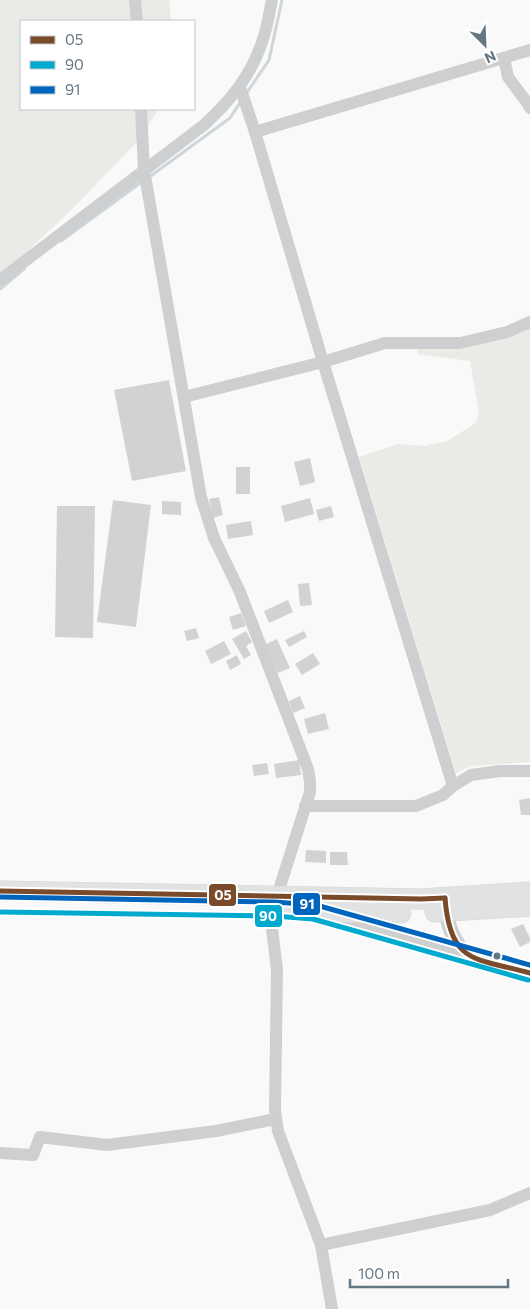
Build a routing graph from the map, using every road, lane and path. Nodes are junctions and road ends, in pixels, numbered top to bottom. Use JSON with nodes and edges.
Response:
{"nodes":[{"id":1,"x":136,"y":0,"type":"edge"},
{"id":2,"x":272,"y":0,"type":"edge"},
{"id":3,"x":136,"y":20,"type":"edge"},
{"id":4,"x":530,"y":50,"type":"edge"},
{"id":5,"x":504,"y":58,"type":"junction"},
{"id":6,"x":240,"y":87,"type":"junction"},
{"id":7,"x":530,"y":108,"type":"edge"},
{"id":8,"x":141,"y":110,"type":"edge"},
{"id":9,"x":255,"y":132,"type":"junction"},
{"id":10,"x":144,"y":170,"type":"junction"},
{"id":11,"x":0,"y":280,"type":"edge"},
{"id":12,"x":530,"y":322,"type":"edge"},
{"id":13,"x":323,"y":362,"type":"junction"},
{"id":14,"x":184,"y":397,"type":"junction"},
{"id":15,"x":530,"y":770,"type":"edge"},
{"id":16,"x":453,"y":786,"type":"junction"},
{"id":17,"x":304,"y":806,"type":"junction"},
{"id":18,"x":0,"y":891,"type":"edge"},
{"id":19,"x":530,"y":892,"type":"edge"},
{"id":20,"x":275,"y":903,"type":"junction"},
{"id":21,"x":0,"y":904,"type":"edge"},
{"id":22,"x":445,"y":905,"type":"junction"},
{"id":23,"x":530,"y":906,"type":"edge"},
{"id":24,"x":314,"y":912,"type":"junction"},
{"id":25,"x":468,"y":956,"type":"junction"},
{"id":26,"x":530,"y":973,"type":"edge"},
{"id":27,"x":275,"y":1119,"type":"junction"},
{"id":28,"x":0,"y":1153,"type":"edge"},
{"id":29,"x":530,"y":1193,"type":"edge"},
{"id":30,"x":321,"y":1245,"type":"junction"},
{"id":31,"x":332,"y":1309,"type":"edge"}],
"edges":[{"from":1,"to":3,"type":"street"},
{"from":2,"to":6,"type":"street"},
{"from":4,"to":5,"type":"street"},
{"from":5,"to":7,"type":"street"},
{"from":5,"to":9,"type":"street"},
{"from":6,"to":9,"type":"street"},
{"from":6,"to":10,"type":"street"},
{"from":8,"to":10,"type":"street"},
{"from":9,"to":13,"type":"street"},
{"from":10,"to":11,"type":"street"},
{"from":10,"to":14,"type":"street"},
{"from":12,"to":13,"type":"street"},
{"from":13,"to":14,"type":"street"},
{"from":13,"to":16,"type":"street"},
{"from":14,"to":17,"type":"street"},
{"from":15,"to":16,"type":"street"},
{"from":16,"to":17,"type":"street"},
{"from":17,"to":20,"type":"street"},
{"from":18,"to":20,"type":"highway"},
{"from":19,"to":22,"type":"highway"},
{"from":20,"to":21,"type":"highway"},
{"from":20,"to":22,"type":"highway"},
{"from":20,"to":24,"type":"highway"},
{"from":20,"to":27,"type":"street"},
{"from":22,"to":23,"type":"highway"},
{"from":22,"to":24,"type":"highway"},
{"from":22,"to":25,"type":"street"},
{"from":24,"to":25,"type":"street"},
{"from":25,"to":26,"type":"street"},
{"from":27,"to":28,"type":"street"},
{"from":27,"to":30,"type":"street"},
{"from":29,"to":30,"type":"street"},
{"from":30,"to":31,"type":"street"}]}
